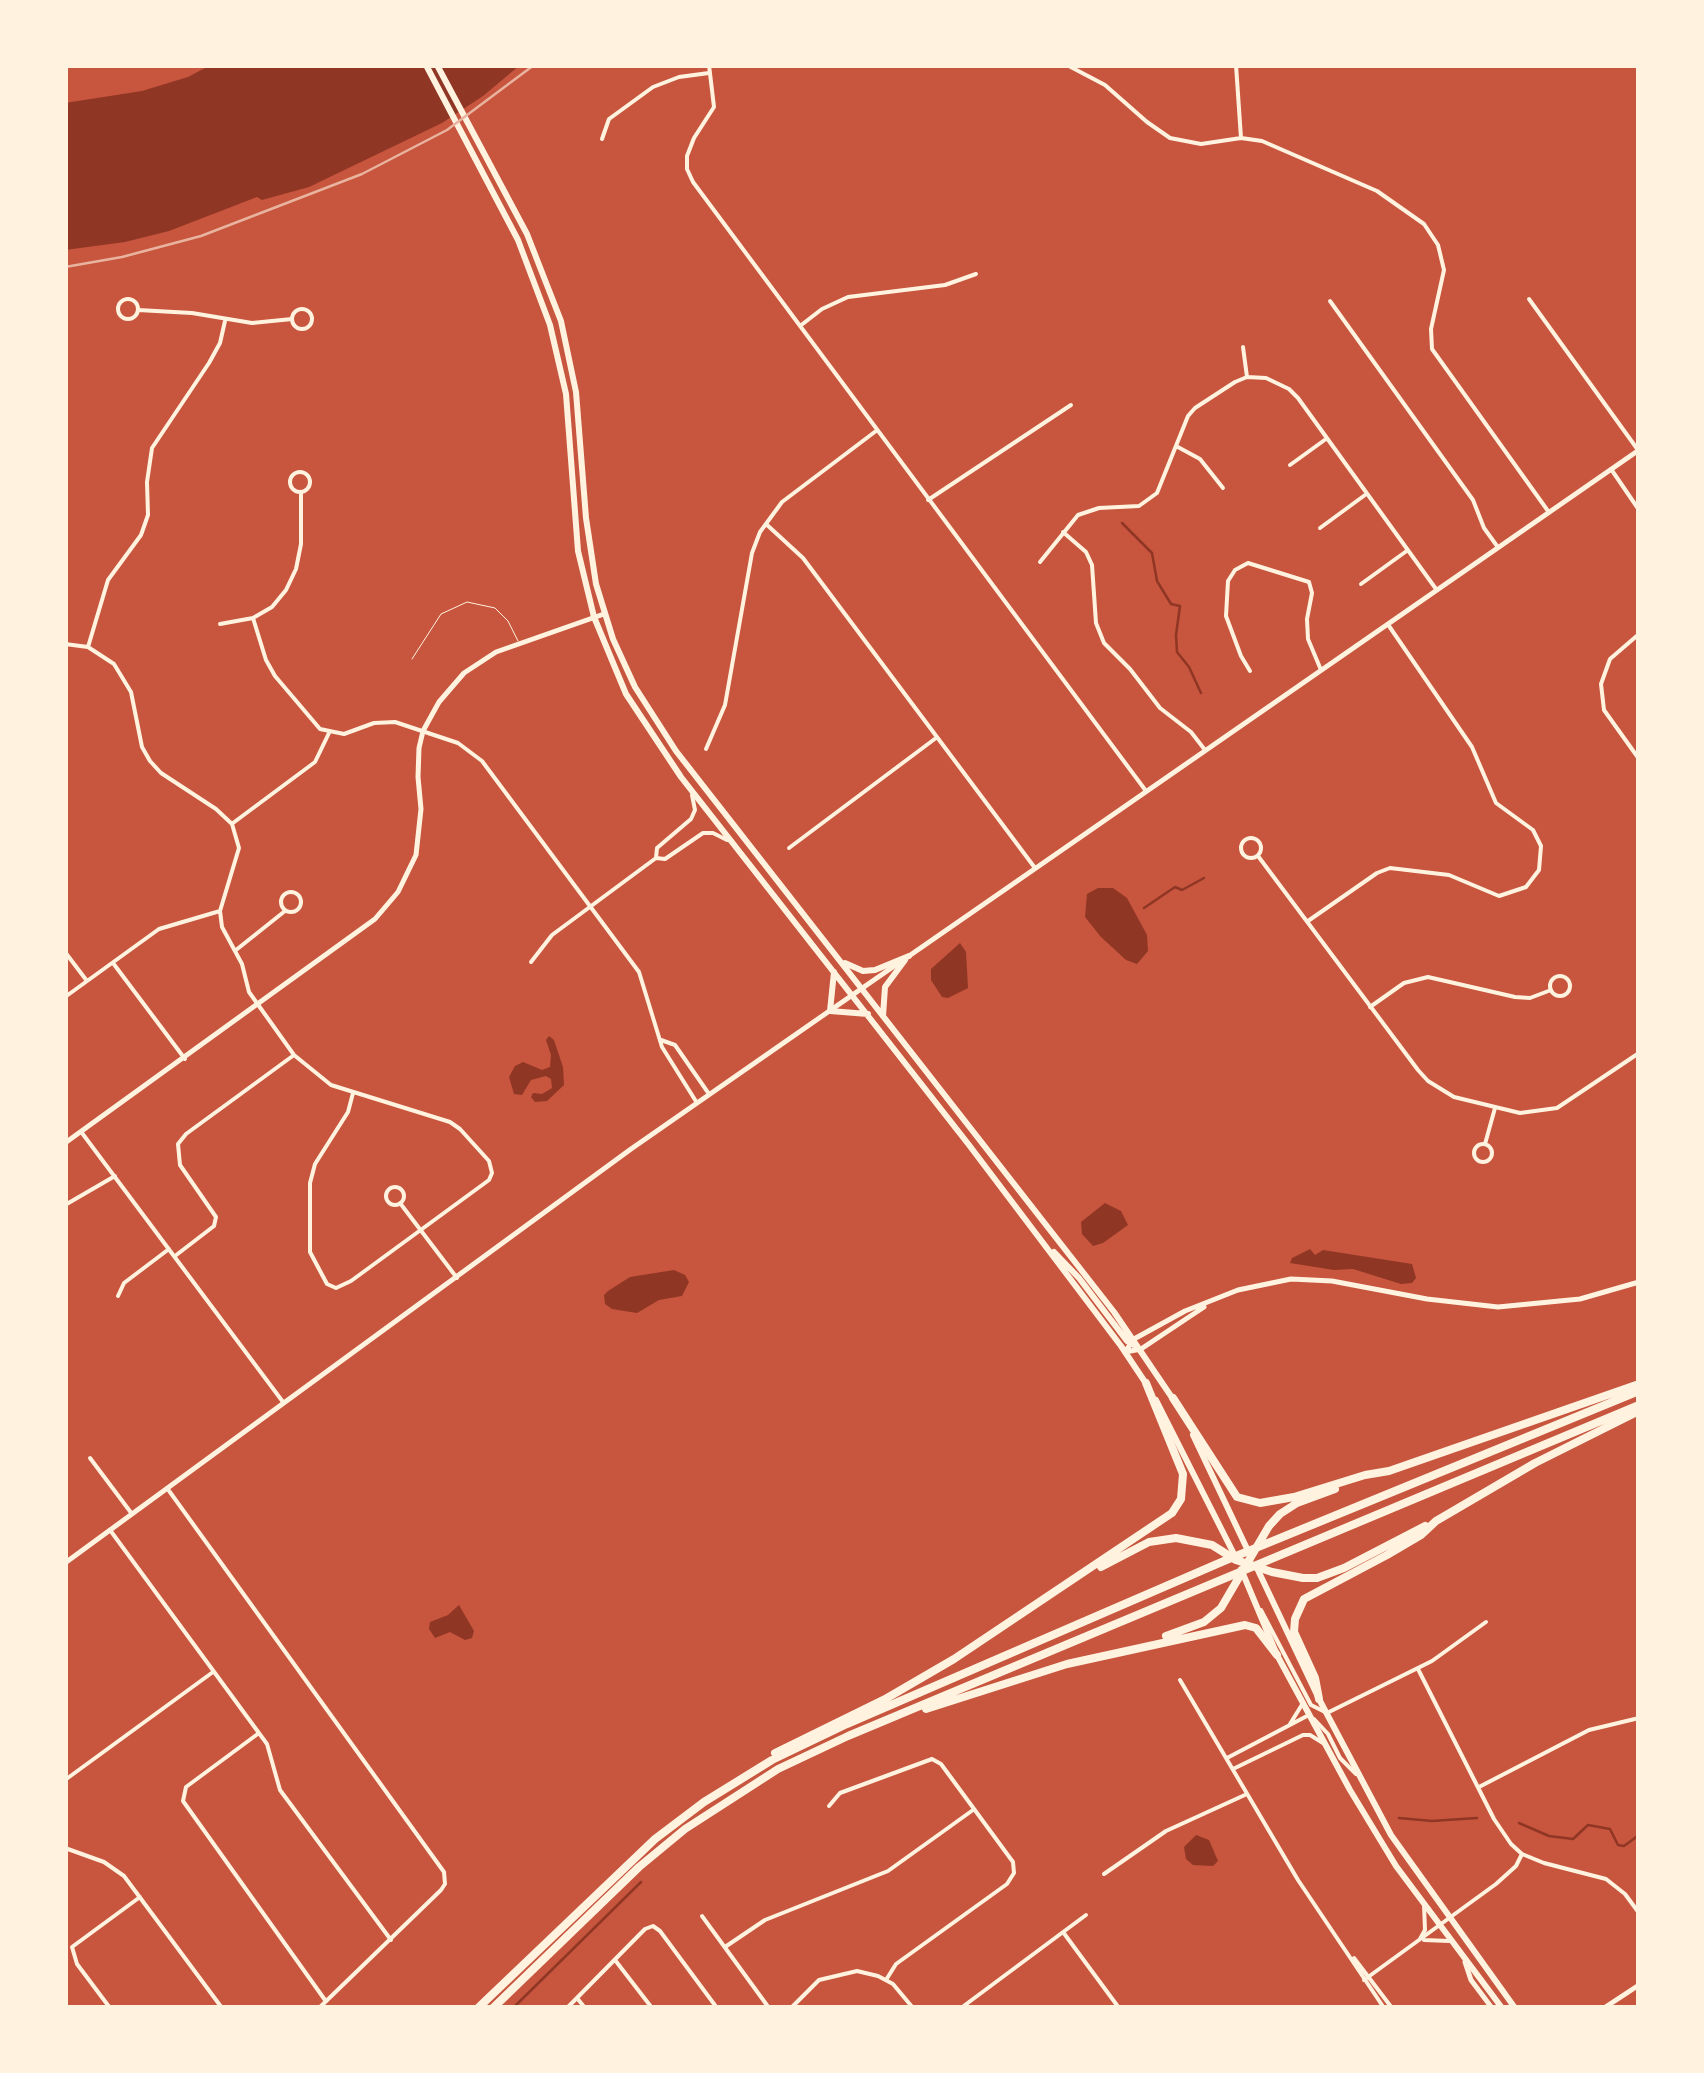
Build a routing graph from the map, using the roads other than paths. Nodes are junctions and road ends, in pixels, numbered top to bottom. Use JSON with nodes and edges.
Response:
{"nodes":[{"id":1,"x":426,"y":65,"type":"edge"},
{"id":2,"x":436,"y":65,"type":"edge"},
{"id":3,"x":709,"y":65,"type":"edge"},
{"id":4,"x":1067,"y":65,"type":"edge"},
{"id":5,"x":1236,"y":65,"type":"edge"},
{"id":6,"x":709,"y":73,"type":"junction"},
{"id":7,"x":602,"y":138,"type":"dead end"},
{"id":8,"x":1241,"y":138,"type":"junction"},
{"id":9,"x":474,"y":144,"type":"junction"},
{"id":10,"x":976,"y":274,"type":"dead end"},
{"id":11,"x":1529,"y":299,"type":"dead end"},
{"id":12,"x":1330,"y":301,"type":"dead end"},
{"id":13,"x":138,"y":310,"type":"junction"},
{"id":14,"x":292,"y":319,"type":"dead end"},
{"id":15,"x":225,"y":320,"type":"junction"},
{"id":16,"x":800,"y":326,"type":"junction"},
{"id":17,"x":1243,"y":347,"type":"dead end"},
{"id":18,"x":1247,"y":378,"type":"junction"},
{"id":19,"x":1072,"y":405,"type":"dead end"},
{"id":20,"x":876,"y":431,"type":"junction"},
{"id":21,"x":1326,"y":438,"type":"junction"},
{"id":22,"x":1176,"y":446,"type":"junction"},
{"id":23,"x":570,"y":448,"type":"junction"},
{"id":24,"x":1639,"y":450,"type":"edge"},
{"id":25,"x":1290,"y":466,"type":"dead end"},
{"id":26,"x":1611,"y":469,"type":"junction"},
{"id":27,"x":583,"y":473,"type":"junction"},
{"id":28,"x":1223,"y":488,"type":"dead end"},
{"id":29,"x":301,"y":492,"type":"dead end"},
{"id":30,"x":1367,"y":494,"type":"junction"},
{"id":31,"x":928,"y":500,"type":"junction"},
{"id":32,"x":1639,"y":510,"type":"edge"},
{"id":33,"x":1548,"y":511,"type":"junction"},
{"id":34,"x":766,"y":524,"type":"junction"},
{"id":35,"x":1320,"y":528,"type":"dead end"},
{"id":36,"x":1063,"y":532,"type":"junction"},
{"id":37,"x":1497,"y":546,"type":"junction"},
{"id":38,"x":1408,"y":550,"type":"junction"},
{"id":39,"x":1040,"y":562,"type":"dead end"},
{"id":40,"x":1362,"y":584,"type":"dead end"},
{"id":41,"x":1436,"y":589,"type":"junction"},
{"id":42,"x":604,"y":614,"type":"junction"},
{"id":43,"x":594,"y":617,"type":"junction"},
{"id":44,"x":253,"y":618,"type":"junction"},
{"id":45,"x":1386,"y":623,"type":"junction"},
{"id":46,"x":220,"y":624,"type":"dead end"},
{"id":47,"x":1639,"y":634,"type":"edge"},
{"id":48,"x":65,"y":644,"type":"edge"},
{"id":49,"x":520,"y":644,"type":"junction"},
{"id":50,"x":88,"y":646,"type":"junction"},
{"id":51,"x":412,"y":659,"type":"dead end"},
{"id":52,"x":1321,"y":670,"type":"junction"},
{"id":53,"x":1250,"y":671,"type":"dead end"},
{"id":54,"x":423,"y":731,"type":"junction"},
{"id":55,"x":330,"y":733,"type":"junction"},
{"id":56,"x":936,"y":738,"type":"junction"},
{"id":57,"x":706,"y":749,"type":"dead end"},
{"id":58,"x":1205,"y":750,"type":"junction"},
{"id":59,"x":1639,"y":759,"type":"edge"},
{"id":60,"x":681,"y":777,"type":"junction"},
{"id":61,"x":1146,"y":791,"type":"junction"},
{"id":62,"x":232,"y":824,"type":"junction"},
{"id":63,"x":789,"y":848,"type":"dead end"},
{"id":64,"x":738,"y":850,"type":"junction"},
{"id":65,"x":1258,"y":856,"type":"junction"},
{"id":66,"x":656,"y":858,"type":"junction"},
{"id":67,"x":1035,"y":868,"type":"junction"},
{"id":68,"x":590,"y":905,"type":"junction"},
{"id":69,"x":220,"y":911,"type":"junction"},
{"id":70,"x":286,"y":911,"type":"junction"},
{"id":71,"x":1308,"y":922,"type":"junction"},
{"id":72,"x":236,"y":950,"type":"junction"},
{"id":73,"x":65,"y":952,"type":"edge"},
{"id":74,"x":909,"y":956,"type":"junction"},
{"id":75,"x":838,"y":958,"type":"junction"},
{"id":76,"x":530,"y":962,"type":"dead end"},
{"id":77,"x":113,"y":963,"type":"junction"},
{"id":78,"x":834,"y":971,"type":"junction"},
{"id":79,"x":87,"y":981,"type":"junction"},
{"id":80,"x":861,"y":988,"type":"junction"},
{"id":81,"x":1551,"y":990,"type":"dead end"},
{"id":82,"x":853,"y":994,"type":"junction"},
{"id":83,"x":65,"y":997,"type":"edge"},
{"id":84,"x":258,"y":1005,"type":"junction"},
{"id":85,"x":1370,"y":1007,"type":"junction"},
{"id":86,"x":830,"y":1011,"type":"junction"},
{"id":87,"x":869,"y":1014,"type":"junction"},
{"id":88,"x":883,"y":1017,"type":"junction"},
{"id":89,"x":661,"y":1040,"type":"junction"},
{"id":90,"x":1639,"y":1053,"type":"edge"},
{"id":91,"x":294,"y":1054,"type":"junction"},
{"id":92,"x":185,"y":1059,"type":"junction"},
{"id":93,"x":353,"y":1092,"type":"junction"},
{"id":94,"x":710,"y":1094,"type":"junction"},
{"id":95,"x":697,"y":1103,"type":"junction"},
{"id":96,"x":1495,"y":1108,"type":"junction"},
{"id":97,"x":82,"y":1133,"type":"junction"},
{"id":98,"x":65,"y":1143,"type":"edge"},
{"id":99,"x":1485,"y":1144,"type":"dead end"},
{"id":100,"x":114,"y":1176,"type":"junction"},
{"id":101,"x":400,"y":1203,"type":"dead end"},
{"id":102,"x":65,"y":1206,"type":"edge"},
{"id":103,"x":421,"y":1230,"type":"junction"},
{"id":104,"x":169,"y":1249,"type":"junction"},
{"id":105,"x":174,"y":1256,"type":"junction"},
{"id":106,"x":457,"y":1278,"type":"junction"},
{"id":107,"x":1639,"y":1282,"type":"edge"},
{"id":108,"x":118,"y":1296,"type":"dead end"},
{"id":109,"x":1210,"y":1302,"type":"junction"},
{"id":110,"x":1130,"y":1345,"type":"junction"},
{"id":111,"x":1141,"y":1349,"type":"junction"},
{"id":112,"x":1146,"y":1383,"type":"junction"},
{"id":113,"x":1639,"y":1387,"type":"edge"},
{"id":114,"x":1173,"y":1398,"type":"junction"},
{"id":115,"x":284,"y":1403,"type":"junction"},
{"id":116,"x":1639,"y":1408,"type":"edge"},
{"id":117,"x":90,"y":1458,"type":"dead end"},
{"id":118,"x":1389,"y":1471,"type":"junction"},
{"id":119,"x":167,"y":1488,"type":"junction"},
{"id":120,"x":132,"y":1514,"type":"junction"},
{"id":121,"x":1436,"y":1521,"type":"junction"},
{"id":122,"x":110,"y":1530,"type":"junction"},
{"id":123,"x":1232,"y":1555,"type":"junction"},
{"id":124,"x":65,"y":1563,"type":"edge"},
{"id":125,"x":1252,"y":1563,"type":"junction"},
{"id":126,"x":1245,"y":1578,"type":"junction"},
{"id":127,"x":1255,"y":1602,"type":"junction"},
{"id":128,"x":1024,"y":1613,"type":"junction"},
{"id":129,"x":1486,"y":1622,"type":"dead end"},
{"id":130,"x":1128,"y":1648,"type":"junction"},
{"id":131,"x":1277,"y":1655,"type":"junction"},
{"id":132,"x":1418,"y":1669,"type":"junction"},
{"id":133,"x":213,"y":1672,"type":"junction"},
{"id":134,"x":1180,"y":1680,"type":"dead end"},
{"id":135,"x":1320,"y":1699,"type":"junction"},
{"id":136,"x":1304,"y":1702,"type":"junction"},
{"id":137,"x":1326,"y":1713,"type":"junction"},
{"id":138,"x":1309,"y":1714,"type":"junction"},
{"id":139,"x":1639,"y":1718,"type":"edge"},
{"id":140,"x":1290,"y":1724,"type":"junction"},
{"id":141,"x":874,"y":1726,"type":"junction"},
{"id":142,"x":258,"y":1733,"type":"junction"},
{"id":143,"x":1324,"y":1744,"type":"junction"},
{"id":144,"x":1227,"y":1758,"type":"junction"},
{"id":145,"x":1233,"y":1769,"type":"junction"},
{"id":146,"x":1359,"y":1778,"type":"junction"},
{"id":147,"x":65,"y":1780,"type":"edge"},
{"id":148,"x":1479,"y":1787,"type":"junction"},
{"id":149,"x":1247,"y":1794,"type":"junction"},
{"id":150,"x":704,"y":1802,"type":"junction"},
{"id":151,"x":829,"y":1806,"type":"dead end"},
{"id":152,"x":974,"y":1809,"type":"junction"},
{"id":153,"x":65,"y":1848,"type":"edge"},
{"id":154,"x":1522,"y":1854,"type":"junction"},
{"id":155,"x":1104,"y":1874,"type":"dead end"},
{"id":156,"x":140,"y":1896,"type":"junction"},
{"id":157,"x":1424,"y":1905,"type":"junction"},
{"id":158,"x":1639,"y":1913,"type":"edge"},
{"id":159,"x":1086,"y":1914,"type":"dead end"},
{"id":160,"x":702,"y":1916,"type":"dead end"},
{"id":161,"x":1450,"y":1918,"type":"junction"},
{"id":162,"x":1440,"y":1926,"type":"junction"},
{"id":163,"x":1063,"y":1932,"type":"junction"},
{"id":164,"x":390,"y":1940,"type":"junction"},
{"id":165,"x":1419,"y":1940,"type":"junction"},
{"id":166,"x":1451,"y":1942,"type":"junction"},
{"id":167,"x":725,"y":1946,"type":"junction"},
{"id":168,"x":1462,"y":1954,"type":"junction"},
{"id":169,"x":615,"y":1960,"type":"junction"},
{"id":170,"x":1366,"y":1978,"type":"junction"},
{"id":171,"x":886,"y":1980,"type":"junction"},
{"id":172,"x":1639,"y":1985,"type":"edge"},
{"id":173,"x":577,"y":1998,"type":"junction"},
{"id":174,"x":326,"y":2001,"type":"junction"},
{"id":175,"x":912,"y":2006,"type":"edge"},
{"id":176,"x":1514,"y":2006,"type":"edge"},
{"id":177,"x":110,"y":2008,"type":"edge"},
{"id":178,"x":222,"y":2008,"type":"edge"},
{"id":179,"x":320,"y":2008,"type":"edge"},
{"id":180,"x":478,"y":2008,"type":"edge"},
{"id":181,"x":493,"y":2008,"type":"edge"},
{"id":182,"x":567,"y":2008,"type":"edge"},
{"id":183,"x":585,"y":2008,"type":"edge"},
{"id":184,"x":652,"y":2008,"type":"edge"},
{"id":185,"x":718,"y":2008,"type":"edge"},
{"id":186,"x":769,"y":2008,"type":"edge"},
{"id":187,"x":791,"y":2008,"type":"edge"},
{"id":188,"x":903,"y":2008,"type":"edge"},
{"id":189,"x":960,"y":2008,"type":"edge"},
{"id":190,"x":1119,"y":2008,"type":"edge"},
{"id":191,"x":1384,"y":2008,"type":"edge"},
{"id":192,"x":1392,"y":2008,"type":"edge"},
{"id":193,"x":1492,"y":2008,"type":"edge"},
{"id":194,"x":1502,"y":2008,"type":"edge"},
{"id":195,"x":1604,"y":2008,"type":"edge"}],
"edges":[{"from":1,"to":9,"type":"main road"},
{"from":2,"to":9,"type":"main road"},
{"from":3,"to":6,"type":"street"},
{"from":4,"to":8,"type":"street"},
{"from":5,"to":8,"type":"street"},
{"from":6,"to":7,"type":"street"},
{"from":6,"to":16,"type":"street"},
{"from":8,"to":33,"type":"street"},
{"from":9,"to":23,"type":"main road"},
{"from":9,"to":27,"type":"main road"},
{"from":10,"to":16,"type":"street"},
{"from":11,"to":24,"type":"street"},
{"from":12,"to":37,"type":"street"},
{"from":13,"to":13,"type":"street"},
{"from":13,"to":15,"type":"street"},
{"from":14,"to":15,"type":"street"},
{"from":15,"to":50,"type":"street"},
{"from":16,"to":20,"type":"street"},
{"from":17,"to":18,"type":"street"},
{"from":18,"to":21,"type":"street"},
{"from":18,"to":22,"type":"street"},
{"from":19,"to":31,"type":"street"},
{"from":20,"to":31,"type":"street"},
{"from":20,"to":34,"type":"street"},
{"from":21,"to":25,"type":"street"},
{"from":21,"to":30,"type":"street"},
{"from":22,"to":28,"type":"street"},
{"from":22,"to":36,"type":"street"},
{"from":23,"to":27,"type":"main road"},
{"from":23,"to":43,"type":"main road"},
{"from":24,"to":26,"type":"street"},
{"from":26,"to":32,"type":"street"},
{"from":26,"to":33,"type":"street"},
{"from":27,"to":42,"type":"main road"},
{"from":29,"to":44,"type":"street"},
{"from":30,"to":35,"type":"street"},
{"from":30,"to":38,"type":"street"},
{"from":31,"to":61,"type":"street"},
{"from":33,"to":37,"type":"street"},
{"from":34,"to":56,"type":"street"},
{"from":34,"to":57,"type":"street"},
{"from":36,"to":39,"type":"street"},
{"from":36,"to":58,"type":"street"},
{"from":37,"to":41,"type":"street"},
{"from":38,"to":40,"type":"street"},
{"from":38,"to":41,"type":"street"},
{"from":41,"to":45,"type":"street"},
{"from":42,"to":43,"type":"street"},
{"from":42,"to":75,"type":"main road"},
{"from":43,"to":49,"type":"street"},
{"from":43,"to":60,"type":"main road"},
{"from":44,"to":46,"type":"street"},
{"from":44,"to":55,"type":"street"},
{"from":45,"to":52,"type":"street"},
{"from":45,"to":71,"type":"street"},
{"from":47,"to":59,"type":"street"},
{"from":48,"to":50,"type":"street"},
{"from":49,"to":51,"type":"lane"},
{"from":49,"to":54,"type":"street"},
{"from":50,"to":62,"type":"street"},
{"from":52,"to":53,"type":"street"},
{"from":52,"to":58,"type":"street"},
{"from":54,"to":55,"type":"street"},
{"from":54,"to":68,"type":"street"},
{"from":54,"to":84,"type":"street"},
{"from":55,"to":62,"type":"street"},
{"from":56,"to":63,"type":"street"},
{"from":56,"to":67,"type":"street"},
{"from":58,"to":61,"type":"street"},
{"from":60,"to":64,"type":"main road"},
{"from":60,"to":66,"type":"street"},
{"from":61,"to":67,"type":"street"},
{"from":62,"to":69,"type":"street"},
{"from":64,"to":66,"type":"street"},
{"from":64,"to":78,"type":"main road"},
{"from":65,"to":65,"type":"street"},
{"from":65,"to":71,"type":"street"},
{"from":66,"to":68,"type":"street"},
{"from":67,"to":74,"type":"street"},
{"from":68,"to":76,"type":"street"},
{"from":68,"to":89,"type":"street"},
{"from":69,"to":72,"type":"street"},
{"from":69,"to":77,"type":"street"},
{"from":70,"to":70,"type":"street"},
{"from":70,"to":72,"type":"street"},
{"from":71,"to":85,"type":"street"},
{"from":72,"to":84,"type":"street"},
{"from":73,"to":79,"type":"street"},
{"from":74,"to":75,"type":"main road"},
{"from":74,"to":80,"type":"street"},
{"from":74,"to":88,"type":"main road"},
{"from":75,"to":80,"type":"main road"},
{"from":77,"to":79,"type":"street"},
{"from":77,"to":92,"type":"street"},
{"from":78,"to":82,"type":"main road"},
{"from":78,"to":86,"type":"main road"},
{"from":79,"to":83,"type":"street"},
{"from":80,"to":82,"type":"street"},
{"from":80,"to":88,"type":"main road"},
{"from":81,"to":85,"type":"street"},
{"from":82,"to":86,"type":"street"},
{"from":82,"to":87,"type":"main road"},
{"from":84,"to":91,"type":"street"},
{"from":84,"to":92,"type":"street"},
{"from":85,"to":96,"type":"street"},
{"from":86,"to":87,"type":"main road"},
{"from":86,"to":94,"type":"street"},
{"from":87,"to":110,"type":"main road"},
{"from":88,"to":110,"type":"main road"},
{"from":89,"to":94,"type":"street"},
{"from":89,"to":95,"type":"street"},
{"from":90,"to":96,"type":"street"},
{"from":91,"to":93,"type":"street"},
{"from":91,"to":105,"type":"street"},
{"from":92,"to":97,"type":"street"},
{"from":93,"to":103,"type":"street"},
{"from":93,"to":103,"type":"street"},
{"from":94,"to":95,"type":"street"},
{"from":95,"to":106,"type":"street"},
{"from":96,"to":99,"type":"street"},
{"from":97,"to":98,"type":"street"},
{"from":97,"to":100,"type":"street"},
{"from":100,"to":102,"type":"street"},
{"from":100,"to":104,"type":"street"},
{"from":101,"to":103,"type":"street"},
{"from":103,"to":106,"type":"street"},
{"from":104,"to":105,"type":"street"},
{"from":104,"to":108,"type":"street"},
{"from":105,"to":115,"type":"street"},
{"from":106,"to":115,"type":"street"},
{"from":107,"to":109,"type":"street"},
{"from":109,"to":110,"type":"street"},
{"from":109,"to":111,"type":"street"},
{"from":110,"to":111,"type":"main road"},
{"from":110,"to":111,"type":"street"},
{"from":110,"to":112,"type":"main road"},
{"from":111,"to":114,"type":"main road"},
{"from":112,"to":123,"type":"main road"},
{"from":112,"to":128,"type":"highway"},
{"from":113,"to":118,"type":"highway"},
{"from":113,"to":150,"type":"highway"},
{"from":114,"to":118,"type":"highway"},
{"from":114,"to":125,"type":"main road"},
{"from":115,"to":119,"type":"street"},
{"from":116,"to":121,"type":"highway"},
{"from":116,"to":141,"type":"highway"},
{"from":117,"to":120,"type":"street"},
{"from":118,"to":125,"type":"highway"},
{"from":119,"to":120,"type":"street"},
{"from":119,"to":164,"type":"street"},
{"from":120,"to":122,"type":"street"},
{"from":121,"to":125,"type":"highway"},
{"from":121,"to":135,"type":"highway"},
{"from":122,"to":124,"type":"street"},
{"from":122,"to":133,"type":"street"},
{"from":123,"to":125,"type":"highway"},
{"from":123,"to":126,"type":"main road"},
{"from":123,"to":128,"type":"highway"},
{"from":125,"to":126,"type":"highway"},
{"from":125,"to":135,"type":"main road"},
{"from":126,"to":127,"type":"main road"},
{"from":126,"to":130,"type":"highway"},
{"from":127,"to":131,"type":"main road"},
{"from":127,"to":137,"type":"street"},
{"from":128,"to":150,"type":"highway"},
{"from":129,"to":132,"type":"street"},
{"from":130,"to":131,"type":"highway"},
{"from":130,"to":141,"type":"highway"},
{"from":131,"to":136,"type":"main road"},
{"from":132,"to":137,"type":"street"},
{"from":132,"to":148,"type":"street"},
{"from":133,"to":142,"type":"street"},
{"from":133,"to":147,"type":"street"},
{"from":134,"to":144,"type":"street"},
{"from":135,"to":137,"type":"main road"},
{"from":136,"to":138,"type":"main road"},
{"from":136,"to":140,"type":"street"},
{"from":137,"to":146,"type":"main road"},
{"from":138,"to":140,"type":"street"},
{"from":138,"to":143,"type":"main road"},
{"from":138,"to":146,"type":"street"},
{"from":139,"to":148,"type":"street"},
{"from":140,"to":144,"type":"street"},
{"from":141,"to":181,"type":"highway"},
{"from":142,"to":164,"type":"street"},
{"from":142,"to":174,"type":"street"},
{"from":143,"to":145,"type":"street"},
{"from":143,"to":157,"type":"main road"},
{"from":144,"to":145,"type":"street"},
{"from":145,"to":149,"type":"street"},
{"from":146,"to":161,"type":"main road"},
{"from":148,"to":154,"type":"street"},
{"from":149,"to":155,"type":"street"},
{"from":149,"to":170,"type":"street"},
{"from":150,"to":180,"type":"highway"},
{"from":151,"to":152,"type":"street"},
{"from":152,"to":167,"type":"street"},
{"from":152,"to":171,"type":"street"},
{"from":153,"to":156,"type":"street"},
{"from":154,"to":158,"type":"street"},
{"from":154,"to":161,"type":"street"},
{"from":156,"to":177,"type":"street"},
{"from":156,"to":178,"type":"street"},
{"from":157,"to":162,"type":"main road"},
{"from":157,"to":165,"type":"street"},
{"from":159,"to":163,"type":"street"},
{"from":160,"to":167,"type":"street"},
{"from":161,"to":162,"type":"street"},
{"from":161,"to":176,"type":"main road"},
{"from":162,"to":165,"type":"street"},
{"from":162,"to":166,"type":"main road"},
{"from":163,"to":189,"type":"street"},
{"from":163,"to":190,"type":"street"},
{"from":164,"to":174,"type":"street"},
{"from":165,"to":166,"type":"street"},
{"from":165,"to":170,"type":"street"},
{"from":166,"to":168,"type":"main road"},
{"from":167,"to":186,"type":"street"},
{"from":168,"to":193,"type":"street"},
{"from":168,"to":194,"type":"main road"},
{"from":169,"to":173,"type":"street"},
{"from":169,"to":184,"type":"street"},
{"from":169,"to":185,"type":"street"},
{"from":170,"to":191,"type":"street"},
{"from":170,"to":192,"type":"street"},
{"from":171,"to":175,"type":"street"},
{"from":171,"to":187,"type":"street"},
{"from":172,"to":195,"type":"street"},
{"from":173,"to":182,"type":"street"},
{"from":173,"to":183,"type":"street"},
{"from":174,"to":179,"type":"street"},
{"from":175,"to":188,"type":"street"}]}
